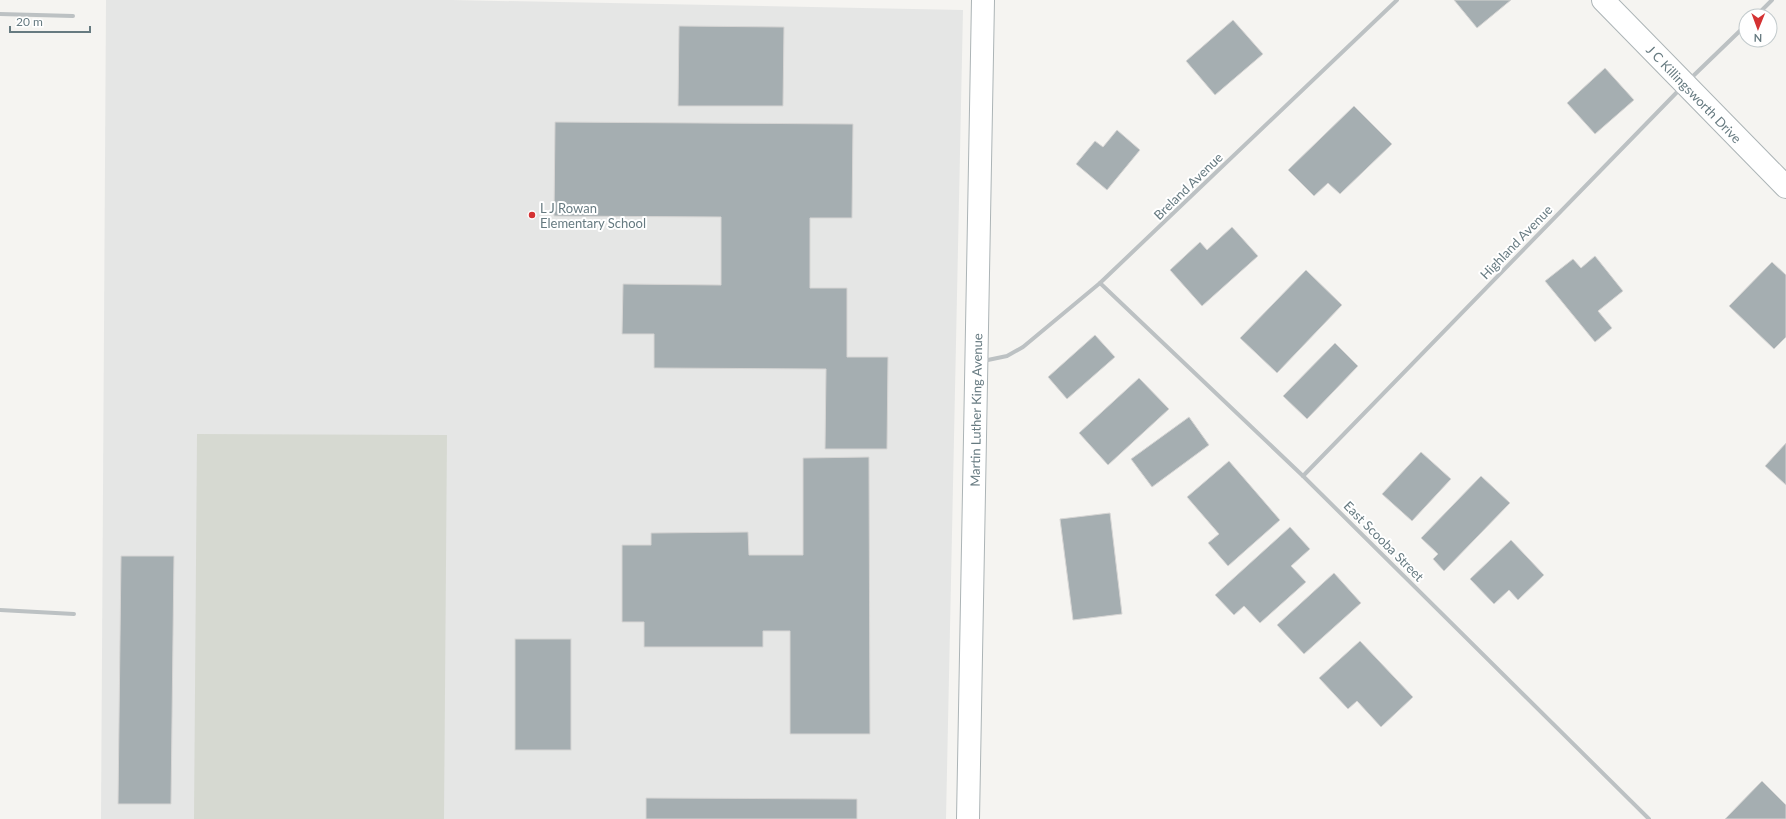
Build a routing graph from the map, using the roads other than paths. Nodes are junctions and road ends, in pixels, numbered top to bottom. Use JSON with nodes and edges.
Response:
{"nodes":[{"id":1,"x":984,"y":0,"type":"edge"},
{"id":2,"x":1397,"y":0,"type":"edge"},
{"id":3,"x":1603,"y":0,"type":"edge"},
{"id":4,"x":1772,"y":0,"type":"edge"},
{"id":5,"x":1764,"y":8,"type":"edge"},
{"id":6,"x":0,"y":14,"type":"edge"},
{"id":7,"x":73,"y":16,"type":"dead end"},
{"id":8,"x":1738,"y":33,"type":"edge"},
{"id":9,"x":1684,"y":84,"type":"junction"},
{"id":10,"x":1786,"y":187,"type":"edge"},
{"id":11,"x":1100,"y":283,"type":"junction"},
{"id":12,"x":977,"y":361,"type":"junction"},
{"id":13,"x":1303,"y":476,"type":"junction"},
{"id":14,"x":0,"y":610,"type":"edge"},
{"id":15,"x":74,"y":614,"type":"dead end"},
{"id":16,"x":968,"y":819,"type":"edge"},
{"id":17,"x":1649,"y":819,"type":"edge"}],
"edges":[{"from":1,"to":12,"type":"street","name":"Martin Luther King Avenue"},
{"from":2,"to":11,"type":"street","name":"Breland Avenue"},
{"from":3,"to":9,"type":"street","name":"J C Killingsworth Drive"},
{"from":4,"to":5,"type":"street"},
{"from":6,"to":7,"type":"street"},
{"from":8,"to":9,"type":"street","name":"Highland Avenue"},
{"from":9,"to":10,"type":"street","name":"J C Killingsworth Drive"},
{"from":9,"to":13,"type":"street","name":"Highland Avenue"},
{"from":11,"to":12,"type":"street","name":"Breland Avenue"},
{"from":11,"to":13,"type":"street","name":"East Scooba Street"},
{"from":12,"to":16,"type":"street","name":"Martin Luther King Avenue"},
{"from":13,"to":17,"type":"street","name":"East Scooba Street"},
{"from":14,"to":15,"type":"street"}]}
